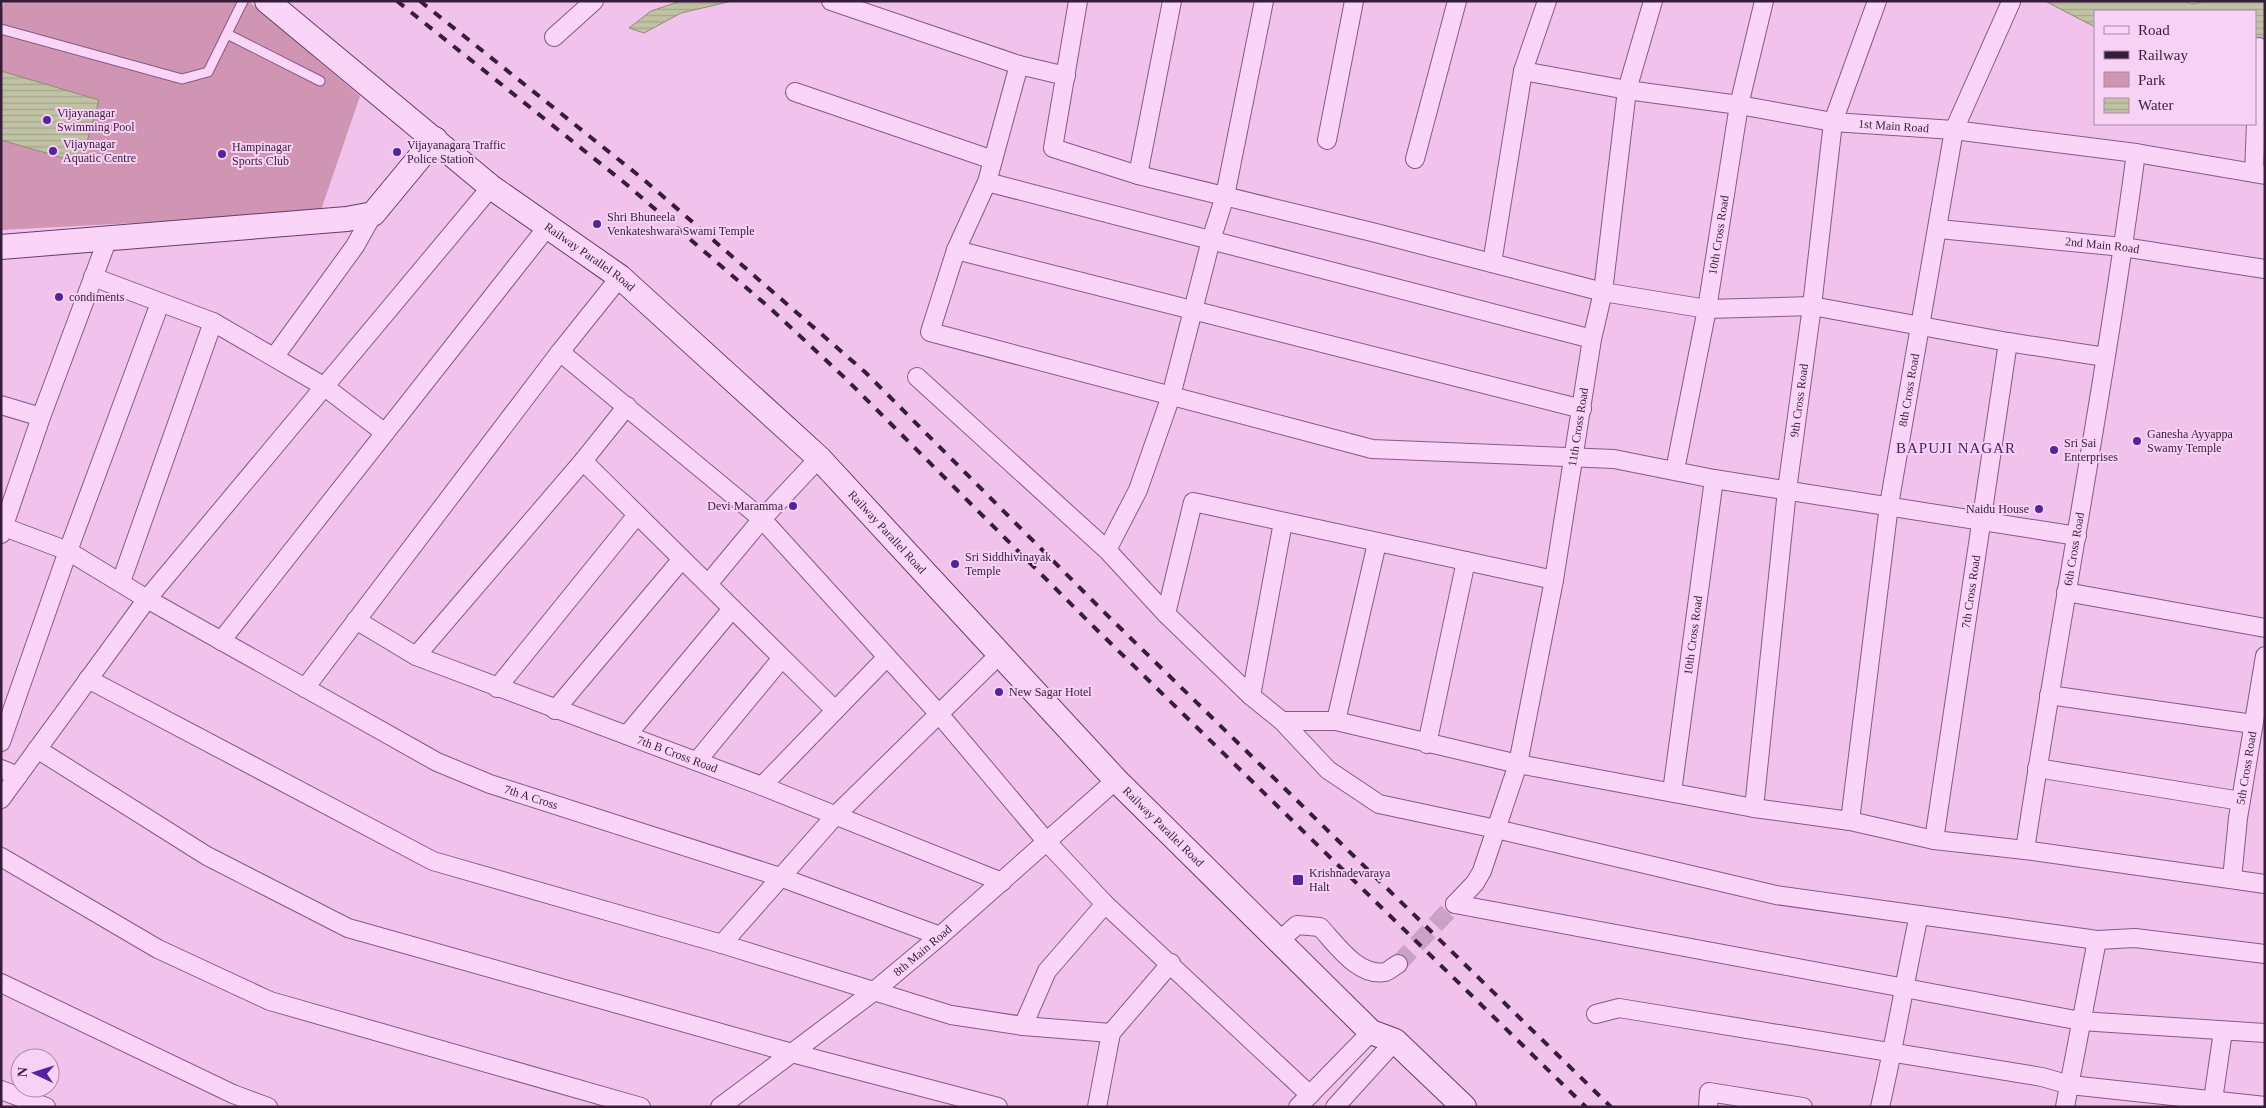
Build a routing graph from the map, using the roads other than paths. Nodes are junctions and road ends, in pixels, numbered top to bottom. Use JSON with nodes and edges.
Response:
{"nodes":[{"id":1,"x":243,"y":1,"type":"edge"},
{"id":2,"x":268,"y":1,"type":"edge"},
{"id":3,"x":594,"y":1,"type":"edge"},
{"id":4,"x":831,"y":1,"type":"edge"},
{"id":5,"x":1078,"y":1,"type":"edge"},
{"id":6,"x":1172,"y":1,"type":"edge"},
{"id":7,"x":1264,"y":1,"type":"edge"},
{"id":8,"x":1354,"y":1,"type":"edge"},
{"id":9,"x":1457,"y":1,"type":"edge"},
{"id":10,"x":1547,"y":1,"type":"edge"},
{"id":11,"x":1653,"y":1,"type":"edge"},
{"id":12,"x":1764,"y":1,"type":"edge"},
{"id":13,"x":1877,"y":1,"type":"edge"},
{"id":14,"x":2011,"y":2,"type":"edge"},
{"id":15,"x":1,"y":29,"type":"edge"},
{"id":16,"x":228,"y":34,"type":"junction"},
{"id":17,"x":554,"y":37,"type":"dead end"},
{"id":18,"x":2259,"y":47,"type":"dead end"},
{"id":19,"x":1019,"y":65,"type":"junction"},
{"id":20,"x":1523,"y":72,"type":"junction"},
{"id":21,"x":1066,"y":76,"type":"junction"},
{"id":22,"x":320,"y":81,"type":"dead end"},
{"id":23,"x":1627,"y":90,"type":"junction"},
{"id":24,"x":795,"y":92,"type":"dead end"},
{"id":25,"x":1738,"y":105,"type":"junction"},
{"id":26,"x":1833,"y":122,"type":"junction"},
{"id":27,"x":1954,"y":130,"type":"junction"},
{"id":28,"x":435,"y":139,"type":"junction"},
{"id":29,"x":1327,"y":140,"type":"dead end"},
{"id":30,"x":2136,"y":152,"type":"junction"},
{"id":31,"x":1415,"y":159,"type":"dead end"},
{"id":32,"x":993,"y":160,"type":"junction"},
{"id":33,"x":2259,"y":174,"type":"edge"},
{"id":34,"x":1138,"y":175,"type":"junction"},
{"id":35,"x":987,"y":182,"type":"junction"},
{"id":36,"x":492,"y":187,"type":"junction"},
{"id":37,"x":1226,"y":196,"type":"junction"},
{"id":38,"x":373,"y":214,"type":"junction"},
{"id":39,"x":548,"y":226,"type":"junction"},
{"id":40,"x":1938,"y":229,"type":"junction"},
{"id":41,"x":108,"y":238,"type":"junction"},
{"id":42,"x":1211,"y":240,"type":"junction"},
{"id":43,"x":1,"y":247,"type":"edge"},
{"id":44,"x":2123,"y":247,"type":"junction"},
{"id":45,"x":956,"y":250,"type":"junction"},
{"id":46,"x":1492,"y":263,"type":"junction"},
{"id":47,"x":2265,"y":269,"type":"edge"},
{"id":48,"x":93,"y":277,"type":"junction"},
{"id":49,"x":620,"y":277,"type":"junction"},
{"id":50,"x":1603,"y":292,"type":"junction"},
{"id":51,"x":160,"y":303,"type":"junction"},
{"id":52,"x":1812,"y":306,"type":"junction"},
{"id":53,"x":1707,"y":309,"type":"junction"},
{"id":54,"x":1194,"y":311,"type":"junction"},
{"id":55,"x":213,"y":322,"type":"junction"},
{"id":56,"x":1922,"y":326,"type":"junction"},
{"id":57,"x":1592,"y":338,"type":"junction"},
{"id":58,"x":2008,"y":342,"type":"junction"},
{"id":59,"x":560,"y":352,"type":"junction"},
{"id":60,"x":275,"y":356,"type":"junction"},
{"id":61,"x":2105,"y":357,"type":"junction"},
{"id":62,"x":916,"y":378,"type":"dead end"},
{"id":63,"x":325,"y":387,"type":"junction"},
{"id":64,"x":1171,"y":396,"type":"junction"},
{"id":65,"x":1,"y":405,"type":"edge"},
{"id":66,"x":626,"y":406,"type":"junction"},
{"id":67,"x":1582,"y":410,"type":"junction"},
{"id":68,"x":40,"y":417,"type":"junction"},
{"id":69,"x":385,"y":433,"type":"junction"},
{"id":70,"x":819,"y":458,"type":"junction"},
{"id":71,"x":1575,"y":458,"type":"junction"},
{"id":72,"x":583,"y":461,"type":"junction"},
{"id":73,"x":1675,"y":470,"type":"junction"},
{"id":74,"x":1714,"y":479,"type":"junction"},
{"id":75,"x":1787,"y":490,"type":"junction"},
{"id":76,"x":1889,"y":505,"type":"junction"},
{"id":77,"x":637,"y":515,"type":"junction"},
{"id":78,"x":762,"y":519,"type":"junction"},
{"id":79,"x":1283,"y":522,"type":"junction"},
{"id":80,"x":1982,"y":523,"type":"junction"},
{"id":81,"x":2,"y":531,"type":"edge"},
{"id":82,"x":2078,"y":536,"type":"junction"},
{"id":83,"x":1378,"y":543,"type":"junction"},
{"id":84,"x":1107,"y":550,"type":"junction"},
{"id":85,"x":68,"y":551,"type":"junction"},
{"id":86,"x":682,"y":559,"type":"junction"},
{"id":87,"x":1466,"y":561,"type":"junction"},
{"id":88,"x":1554,"y":580,"type":"junction"},
{"id":89,"x":121,"y":582,"type":"junction"},
{"id":90,"x":708,"y":584,"type":"junction"},
{"id":91,"x":2066,"y":592,"type":"junction"},
{"id":92,"x":147,"y":599,"type":"junction"},
{"id":93,"x":732,"y":609,"type":"junction"},
{"id":94,"x":1166,"y":614,"type":"junction"},
{"id":95,"x":356,"y":620,"type":"junction"},
{"id":96,"x":2265,"y":628,"type":"edge"},
{"id":97,"x":221,"y":641,"type":"junction"},
{"id":98,"x":1000,"y":654,"type":"junction"},
{"id":99,"x":416,"y":656,"type":"junction"},
{"id":100,"x":887,"y":656,"type":"junction"},
{"id":101,"x":2265,"y":656,"type":"edge"},
{"id":102,"x":782,"y":658,"type":"junction"},
{"id":103,"x":88,"y":679,"type":"junction"},
{"id":104,"x":305,"y":688,"type":"junction"},
{"id":105,"x":497,"y":688,"type":"junction"},
{"id":106,"x":2049,"y":695,"type":"junction"},
{"id":107,"x":1251,"y":696,"type":"junction"},
{"id":108,"x":555,"y":710,"type":"junction"},
{"id":109,"x":835,"y":710,"type":"junction"},
{"id":110,"x":939,"y":714,"type":"junction"},
{"id":111,"x":1282,"y":721,"type":"junction"},
{"id":112,"x":1336,"y":722,"type":"junction"},
{"id":113,"x":2253,"y":724,"type":"junction"},
{"id":114,"x":627,"y":735,"type":"junction"},
{"id":115,"x":1,"y":742,"type":"edge"},
{"id":116,"x":1428,"y":744,"type":"junction"},
{"id":117,"x":37,"y":749,"type":"junction"},
{"id":118,"x":697,"y":762,"type":"junction"},
{"id":119,"x":1518,"y":764,"type":"junction"},
{"id":120,"x":2037,"y":768,"type":"junction"},
{"id":121,"x":1,"y":769,"type":"edge"},
{"id":122,"x":18,"y":776,"type":"junction"},
{"id":123,"x":1116,"y":780,"type":"junction"},
{"id":124,"x":762,"y":786,"type":"junction"},
{"id":125,"x":1672,"y":792,"type":"junction"},
{"id":126,"x":1,"y":799,"type":"edge"},
{"id":127,"x":2241,"y":801,"type":"junction"},
{"id":128,"x":1754,"y":808,"type":"junction"},
{"id":129,"x":835,"y":816,"type":"junction"},
{"id":130,"x":1850,"y":821,"type":"junction"},
{"id":131,"x":1496,"y":829,"type":"junction"},
{"id":132,"x":1934,"y":840,"type":"junction"},
{"id":133,"x":1046,"y":841,"type":"junction"},
{"id":134,"x":2025,"y":850,"type":"junction"},
{"id":135,"x":1,"y":857,"type":"edge"},
{"id":136,"x":780,"y":878,"type":"junction"},
{"id":137,"x":2232,"y":879,"type":"junction"},
{"id":138,"x":1002,"y":882,"type":"junction"},
{"id":139,"x":2265,"y":884,"type":"edge"},
{"id":140,"x":1105,"y":904,"type":"junction"},
{"id":141,"x":1919,"y":915,"type":"junction"},
{"id":142,"x":940,"y":936,"type":"junction"},
{"id":143,"x":2097,"y":940,"type":"junction"},
{"id":144,"x":1278,"y":942,"type":"junction"},
{"id":145,"x":722,"y":944,"type":"junction"},
{"id":146,"x":2265,"y":954,"type":"edge"},
{"id":147,"x":1171,"y":963,"type":"junction"},
{"id":148,"x":1398,"y":964,"type":"tunnel mouth"},
{"id":149,"x":1,"y":983,"type":"edge"},
{"id":150,"x":1904,"y":987,"type":"junction"},
{"id":151,"x":873,"y":992,"type":"junction"},
{"id":152,"x":1596,"y":1014,"type":"dead end"},
{"id":153,"x":2081,"y":1021,"type":"junction"},
{"id":154,"x":1024,"y":1026,"type":"junction"},
{"id":155,"x":2223,"y":1030,"type":"junction"},
{"id":156,"x":1371,"y":1032,"type":"junction"},
{"id":157,"x":1111,"y":1033,"type":"junction"},
{"id":158,"x":2265,"y":1033,"type":"edge"},
{"id":159,"x":1395,"y":1041,"type":"junction"},
{"id":160,"x":1893,"y":1052,"type":"junction"},
{"id":161,"x":792,"y":1053,"type":"junction"},
{"id":162,"x":2070,"y":1085,"type":"junction"},
{"id":163,"x":1,"y":1090,"type":"edge"},
{"id":164,"x":1304,"y":1101,"type":"edge"},
{"id":165,"x":2212,"y":1104,"type":"edge"},
{"id":166,"x":2265,"y":1106,"type":"edge"},
{"id":167,"x":46,"y":1107,"type":"edge"},
{"id":168,"x":268,"y":1107,"type":"edge"},
{"id":169,"x":641,"y":1107,"type":"edge"},
{"id":170,"x":720,"y":1107,"type":"edge"},
{"id":171,"x":998,"y":1107,"type":"edge"},
{"id":172,"x":1097,"y":1107,"type":"edge"},
{"id":173,"x":1335,"y":1107,"type":"edge"},
{"id":174,"x":1464,"y":1107,"type":"edge"},
{"id":175,"x":1708,"y":1107,"type":"edge"},
{"id":176,"x":1803,"y":1107,"type":"edge"},
{"id":177,"x":1880,"y":1107,"type":"edge"},
{"id":178,"x":2065,"y":1107,"type":"edge"}],
"edges":[{"from":1,"to":16,"type":"lane"},
{"from":2,"to":28,"type":"street","name":"Railway Parallel Road"},
{"from":3,"to":17,"type":"street"},
{"from":4,"to":19,"type":"street"},
{"from":5,"to":21,"type":"street"},
{"from":6,"to":34,"type":"street"},
{"from":7,"to":37,"type":"street"},
{"from":8,"to":29,"type":"street"},
{"from":9,"to":31,"type":"street"},
{"from":10,"to":20,"type":"street"},
{"from":11,"to":23,"type":"street","name":"11th Cross Road"},
{"from":12,"to":25,"type":"street","name":"10th Cross Road"},
{"from":13,"to":26,"type":"street","name":"9th Cross Road"},
{"from":14,"to":27,"type":"street","name":"8th Cross Road"},
{"from":15,"to":16,"type":"lane"},
{"from":16,"to":22,"type":"lane"},
{"from":18,"to":33,"type":"street"},
{"from":19,"to":21,"type":"street"},
{"from":19,"to":32,"type":"street"},
{"from":20,"to":23,"type":"street","name":"1st Main Road"},
{"from":20,"to":46,"type":"street"},
{"from":21,"to":34,"type":"street"},
{"from":23,"to":25,"type":"street","name":"1st Main Road"},
{"from":23,"to":50,"type":"street","name":"11th Cross Road"},
{"from":24,"to":32,"type":"street"},
{"from":25,"to":26,"type":"street","name":"1st Main Road"},
{"from":25,"to":53,"type":"street","name":"10th Cross Road"},
{"from":26,"to":27,"type":"street","name":"1st Main Road"},
{"from":26,"to":52,"type":"street","name":"9th Cross Road"},
{"from":27,"to":30,"type":"street","name":"1st Main Road"},
{"from":27,"to":40,"type":"street","name":"8th Cross Road"},
{"from":28,"to":36,"type":"street","name":"Railway Parallel Road"},
{"from":28,"to":38,"type":"street"},
{"from":30,"to":33,"type":"street","name":"1st Main Road"},
{"from":30,"to":44,"type":"street","name":"6th Cross Road"},
{"from":32,"to":35,"type":"street"},
{"from":34,"to":37,"type":"street"},
{"from":35,"to":42,"type":"street"},
{"from":35,"to":45,"type":"street"},
{"from":36,"to":39,"type":"street","name":"Railway Parallel Road"},
{"from":36,"to":63,"type":"street"},
{"from":37,"to":42,"type":"street"},
{"from":37,"to":46,"type":"street"},
{"from":38,"to":41,"type":"street"},
{"from":38,"to":60,"type":"street"},
{"from":39,"to":49,"type":"street","name":"Railway Parallel Road"},
{"from":39,"to":69,"type":"street"},
{"from":40,"to":44,"type":"street","name":"2nd Main Road"},
{"from":40,"to":56,"type":"street","name":"8th Cross Road"},
{"from":41,"to":43,"type":"street"},
{"from":41,"to":48,"type":"street"},
{"from":42,"to":54,"type":"street"},
{"from":42,"to":57,"type":"street"},
{"from":44,"to":47,"type":"street","name":"2nd Main Road"},
{"from":44,"to":61,"type":"street","name":"6th Cross Road"},
{"from":45,"to":54,"type":"street"},
{"from":45,"to":64,"type":"street"},
{"from":46,"to":50,"type":"street"},
{"from":48,"to":51,"type":"street"},
{"from":48,"to":68,"type":"street"},
{"from":49,"to":59,"type":"street"},
{"from":49,"to":70,"type":"street","name":"Railway Parallel Road"},
{"from":50,"to":53,"type":"street"},
{"from":50,"to":57,"type":"street","name":"11th Cross Road"},
{"from":51,"to":55,"type":"street"},
{"from":51,"to":85,"type":"street"},
{"from":52,"to":53,"type":"street"},
{"from":52,"to":56,"type":"street"},
{"from":52,"to":75,"type":"street","name":"9th Cross Road"},
{"from":53,"to":73,"type":"street","name":"10th Cross Road"},
{"from":54,"to":64,"type":"street"},
{"from":54,"to":67,"type":"street"},
{"from":55,"to":60,"type":"street"},
{"from":55,"to":89,"type":"street"},
{"from":56,"to":58,"type":"street"},
{"from":56,"to":76,"type":"street","name":"8th Cross Road"},
{"from":57,"to":67,"type":"street","name":"11th Cross Road"},
{"from":58,"to":61,"type":"street"},
{"from":58,"to":80,"type":"street","name":"7th Cross Road"},
{"from":59,"to":66,"type":"street"},
{"from":59,"to":95,"type":"street"},
{"from":60,"to":63,"type":"street"},
{"from":61,"to":82,"type":"street","name":"6th Cross Road"},
{"from":62,"to":84,"type":"street"},
{"from":63,"to":69,"type":"street"},
{"from":63,"to":92,"type":"street"},
{"from":64,"to":71,"type":"street"},
{"from":64,"to":84,"type":"street"},
{"from":65,"to":68,"type":"street"},
{"from":66,"to":72,"type":"street"},
{"from":66,"to":78,"type":"street"},
{"from":67,"to":71,"type":"street","name":"11th Cross Road"},
{"from":68,"to":81,"type":"street"},
{"from":69,"to":97,"type":"street"},
{"from":70,"to":78,"type":"street"},
{"from":70,"to":98,"type":"street","name":"Railway Parallel Road"},
{"from":71,"to":73,"type":"street"},
{"from":71,"to":88,"type":"street","name":"11th Cross Road"},
{"from":72,"to":77,"type":"street"},
{"from":72,"to":99,"type":"street"},
{"from":73,"to":74,"type":"street"},
{"from":74,"to":75,"type":"street"},
{"from":74,"to":125,"type":"street","name":"10th Cross Road"},
{"from":75,"to":76,"type":"street"},
{"from":75,"to":128,"type":"street","name":"9th Cross Road"},
{"from":76,"to":80,"type":"street"},
{"from":76,"to":130,"type":"street","name":"8th Cross Road"},
{"from":77,"to":86,"type":"street"},
{"from":77,"to":105,"type":"street"},
{"from":78,"to":90,"type":"street"},
{"from":78,"to":100,"type":"street"},
{"from":79,"to":83,"type":"street"},
{"from":79,"to":94,"type":"street"},
{"from":79,"to":107,"type":"street"},
{"from":80,"to":82,"type":"street"},
{"from":80,"to":132,"type":"street","name":"7th Cross Road"},
{"from":81,"to":85,"type":"street","name":"7th A Cross"},
{"from":82,"to":91,"type":"street","name":"6th Cross Road"},
{"from":83,"to":87,"type":"street"},
{"from":83,"to":112,"type":"street"},
{"from":84,"to":94,"type":"street"},
{"from":85,"to":89,"type":"street","name":"7th A Cross"},
{"from":85,"to":115,"type":"street"},
{"from":86,"to":90,"type":"street"},
{"from":86,"to":108,"type":"street"},
{"from":87,"to":88,"type":"street"},
{"from":87,"to":116,"type":"street"},
{"from":88,"to":119,"type":"street","name":"11th Cross Road"},
{"from":89,"to":92,"type":"street","name":"7th A Cross"},
{"from":90,"to":93,"type":"street"},
{"from":91,"to":96,"type":"street"},
{"from":91,"to":106,"type":"street","name":"6th Cross Road"},
{"from":92,"to":97,"type":"street","name":"7th A Cross"},
{"from":92,"to":103,"type":"street"},
{"from":93,"to":102,"type":"street"},
{"from":93,"to":114,"type":"street"},
{"from":94,"to":107,"type":"street"},
{"from":95,"to":99,"type":"street","name":"7th B Cross Road"},
{"from":95,"to":104,"type":"street"},
{"from":97,"to":104,"type":"street","name":"7th A Cross"},
{"from":98,"to":110,"type":"street"},
{"from":98,"to":123,"type":"street","name":"Railway Parallel Road"},
{"from":99,"to":105,"type":"street","name":"7th B Cross Road"},
{"from":100,"to":109,"type":"street"},
{"from":100,"to":110,"type":"street"},
{"from":101,"to":113,"type":"street","name":"5th Cross Road"},
{"from":102,"to":109,"type":"street"},
{"from":102,"to":118,"type":"street"},
{"from":103,"to":117,"type":"street"},
{"from":103,"to":145,"type":"street"},
{"from":104,"to":136,"type":"street","name":"7th A Cross"},
{"from":105,"to":108,"type":"street","name":"7th B Cross Road"},
{"from":106,"to":113,"type":"street"},
{"from":106,"to":120,"type":"street","name":"6th Cross Road"},
{"from":107,"to":111,"type":"street"},
{"from":108,"to":114,"type":"street","name":"7th B Cross Road"},
{"from":109,"to":124,"type":"street"},
{"from":110,"to":129,"type":"street"},
{"from":110,"to":133,"type":"street"},
{"from":111,"to":112,"type":"street"},
{"from":111,"to":131,"type":"street"},
{"from":112,"to":116,"type":"street"},
{"from":113,"to":127,"type":"street","name":"5th Cross Road"},
{"from":114,"to":118,"type":"street","name":"7th B Cross Road"},
{"from":116,"to":119,"type":"street"},
{"from":117,"to":122,"type":"street"},
{"from":117,"to":161,"type":"street"},
{"from":118,"to":124,"type":"street","name":"7th B Cross Road"},
{"from":119,"to":125,"type":"street"},
{"from":119,"to":131,"type":"street","name":"11th Cross Road"},
{"from":120,"to":127,"type":"street"},
{"from":120,"to":134,"type":"street","name":"6th Cross Road"},
{"from":121,"to":122,"type":"street"},
{"from":122,"to":126,"type":"street"},
{"from":123,"to":133,"type":"street","name":"8th Main Road"},
{"from":123,"to":144,"type":"street","name":"Railway Parallel Road"},
{"from":124,"to":129,"type":"street","name":"7th B Cross Road"},
{"from":125,"to":128,"type":"street"},
{"from":127,"to":137,"type":"street","name":"5th Cross Road"},
{"from":128,"to":130,"type":"street"},
{"from":129,"to":136,"type":"street"},
{"from":129,"to":138,"type":"street","name":"7th B Cross Road"},
{"from":130,"to":132,"type":"street"},
{"from":131,"to":141,"type":"street"},
{"from":131,"to":150,"type":"street","name":"11th Cross Road"},
{"from":132,"to":134,"type":"street"},
{"from":133,"to":138,"type":"street","name":"8th Main Road"},
{"from":133,"to":140,"type":"street"},
{"from":134,"to":137,"type":"street"},
{"from":135,"to":169,"type":"street"},
{"from":136,"to":142,"type":"street","name":"7th A Cross"},
{"from":136,"to":145,"type":"street"},
{"from":137,"to":139,"type":"street"},
{"from":138,"to":142,"type":"street","name":"8th Main Road"},
{"from":140,"to":147,"type":"street"},
{"from":140,"to":154,"type":"street"},
{"from":141,"to":143,"type":"street"},
{"from":141,"to":150,"type":"street"},
{"from":142,"to":151,"type":"street","name":"8th Main Road"},
{"from":143,"to":146,"type":"street"},
{"from":143,"to":153,"type":"street"},
{"from":144,"to":148,"type":"street"},
{"from":144,"to":156,"type":"street","name":"Railway Parallel Road"},
{"from":145,"to":151,"type":"street"},
{"from":147,"to":157,"type":"street"},
{"from":147,"to":164,"type":"street"},
{"from":149,"to":168,"type":"street"},
{"from":150,"to":153,"type":"street"},
{"from":150,"to":160,"type":"street"},
{"from":151,"to":154,"type":"street"},
{"from":151,"to":161,"type":"street","name":"8th Main Road"},
{"from":152,"to":160,"type":"street"},
{"from":153,"to":155,"type":"street"},
{"from":153,"to":162,"type":"street"},
{"from":154,"to":157,"type":"street"},
{"from":155,"to":158,"type":"street"},
{"from":155,"to":165,"type":"street"},
{"from":156,"to":159,"type":"street","name":"Railway Parallel Road"},
{"from":156,"to":164,"type":"street"},
{"from":157,"to":172,"type":"street"},
{"from":159,"to":173,"type":"street"},
{"from":159,"to":174,"type":"street","name":"Railway Parallel Road"},
{"from":160,"to":162,"type":"street"},
{"from":160,"to":177,"type":"street"},
{"from":161,"to":170,"type":"street","name":"8th Main Road"},
{"from":161,"to":171,"type":"street"},
{"from":162,"to":165,"type":"street"},
{"from":162,"to":178,"type":"street"},
{"from":163,"to":167,"type":"street"},
{"from":165,"to":166,"type":"street"},
{"from":175,"to":176,"type":"street"}]}
